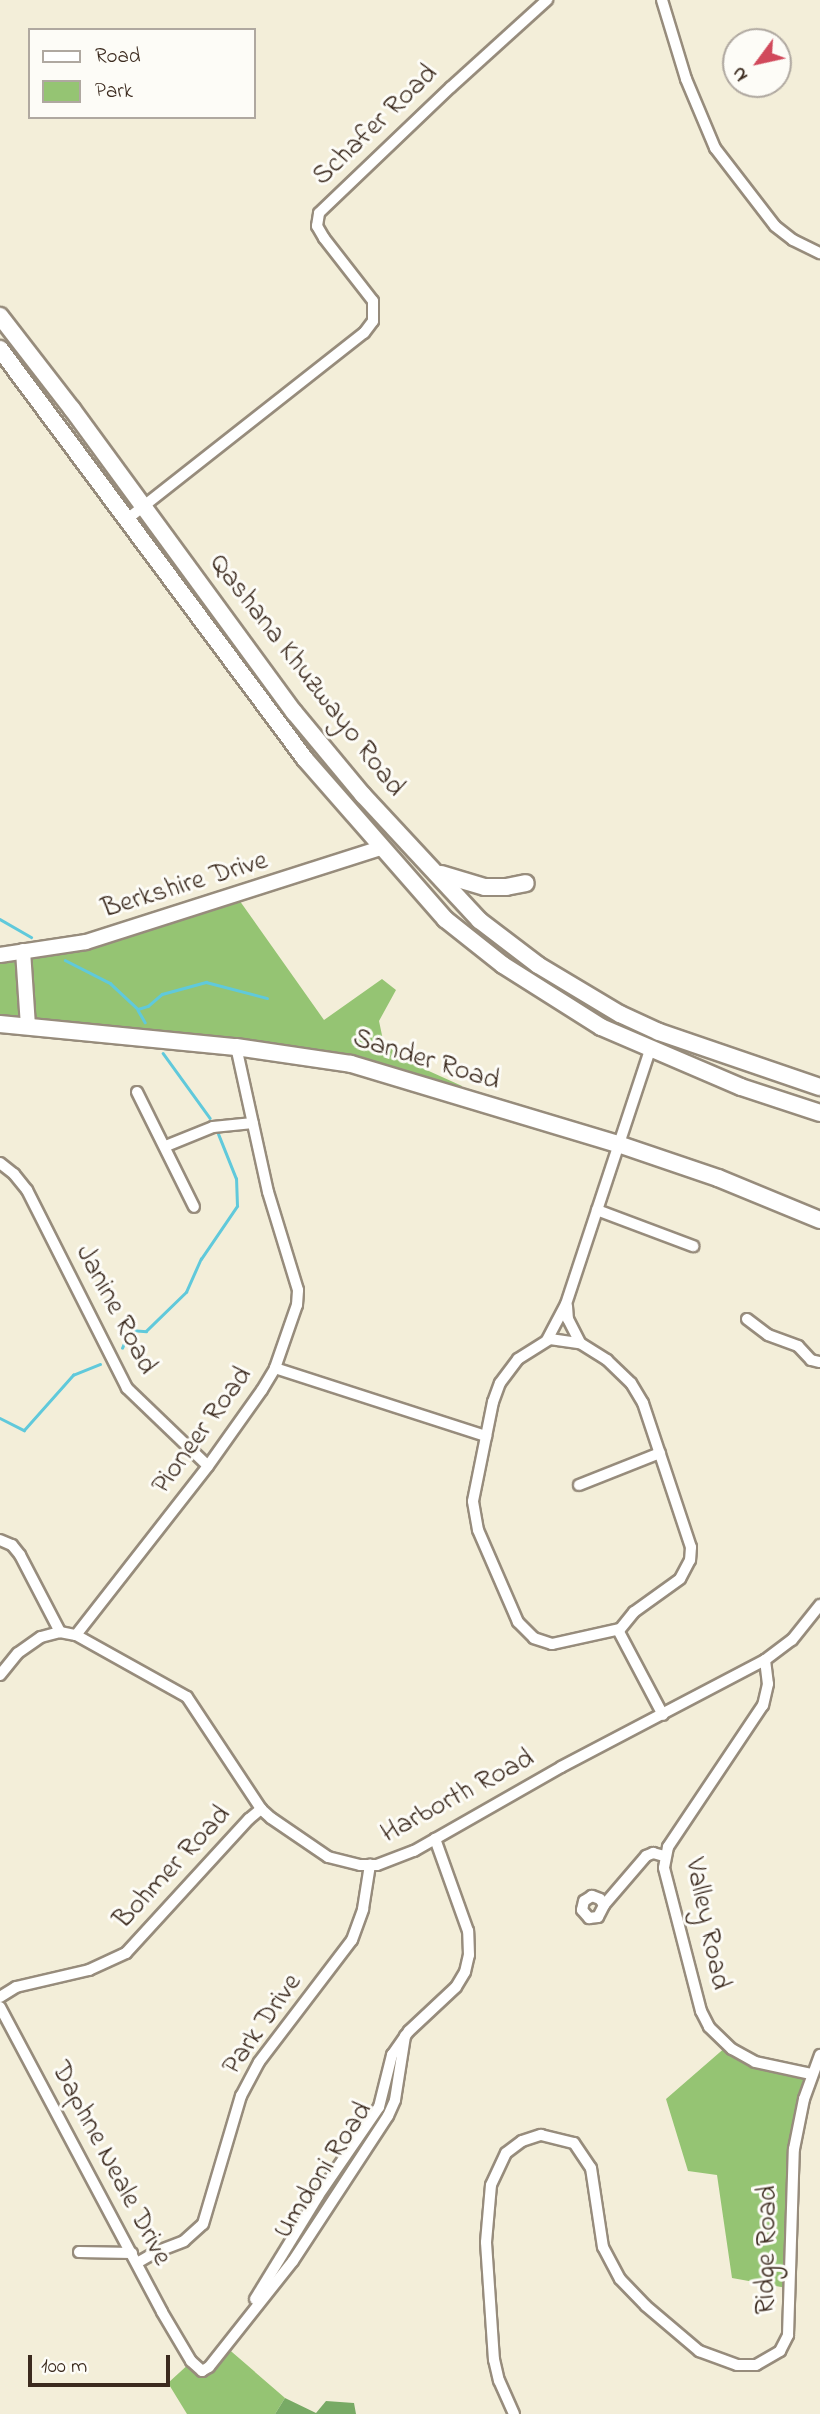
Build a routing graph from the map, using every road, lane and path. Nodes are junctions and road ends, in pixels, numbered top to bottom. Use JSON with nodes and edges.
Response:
{"nodes":[{"id":1,"x":547,"y":0,"type":"edge"},
{"id":2,"x":662,"y":0,"type":"edge"},
{"id":3,"x":820,"y":253,"type":"edge"},
{"id":4,"x":0,"y":316,"type":"edge"},
{"id":5,"x":0,"y":349,"type":"edge"},
{"id":6,"x":144,"y":506,"type":"junction"},
{"id":7,"x":126,"y":520,"type":"junction"},
{"id":8,"x":381,"y":848,"type":"junction"},
{"id":9,"x":435,"y":872,"type":"junction"},
{"id":10,"x":526,"y":883,"type":"dead end"},
{"id":11,"x":23,"y":951,"type":"junction"},
{"id":12,"x":0,"y":955,"type":"edge"},
{"id":13,"x":0,"y":1024,"type":"edge"},
{"id":14,"x":28,"y":1027,"type":"junction"},
{"id":15,"x":236,"y":1047,"type":"junction"},
{"id":16,"x":650,"y":1050,"type":"junction"},
{"id":17,"x":820,"y":1087,"type":"edge"},
{"id":18,"x":137,"y":1092,"type":"dead end"},
{"id":19,"x":820,"y":1113,"type":"edge"},
{"id":20,"x":253,"y":1123,"type":"junction"},
{"id":21,"x":618,"y":1144,"type":"junction"},
{"id":22,"x":166,"y":1146,"type":"junction"},
{"id":23,"x":0,"y":1163,"type":"edge"},
{"id":24,"x":194,"y":1207,"type":"dead end"},
{"id":25,"x":597,"y":1210,"type":"junction"},
{"id":26,"x":820,"y":1220,"type":"edge"},
{"id":27,"x":693,"y":1246,"type":"dead end"},
{"id":28,"x":566,"y":1304,"type":"junction"},
{"id":29,"x":747,"y":1319,"type":"dead end"},
{"id":30,"x":547,"y":1340,"type":"junction"},
{"id":31,"x":580,"y":1343,"type":"junction"},
{"id":32,"x":820,"y":1362,"type":"edge"},
{"id":33,"x":275,"y":1368,"type":"junction"},
{"id":34,"x":486,"y":1436,"type":"junction"},
{"id":35,"x":660,"y":1453,"type":"junction"},
{"id":36,"x":208,"y":1466,"type":"junction"},
{"id":37,"x":579,"y":1485,"type":"dead end"},
{"id":38,"x":0,"y":1540,"type":"edge"},
{"id":39,"x":820,"y":1605,"type":"edge"},
{"id":40,"x":92,"y":1617,"type":"junction"},
{"id":41,"x":618,"y":1630,"type":"junction"},
{"id":42,"x":60,"y":1632,"type":"junction"},
{"id":43,"x":76,"y":1635,"type":"junction"},
{"id":44,"x":94,"y":1645,"type":"junction"},
{"id":45,"x":765,"y":1660,"type":"junction"},
{"id":46,"x":0,"y":1675,"type":"edge"},
{"id":47,"x":663,"y":1715,"type":"junction"},
{"id":48,"x":261,"y":1810,"type":"junction"},
{"id":49,"x":435,"y":1839,"type":"junction"},
{"id":50,"x":664,"y":1856,"type":"junction"},
{"id":51,"x":370,"y":1865,"type":"junction"},
{"id":52,"x":604,"y":1905,"type":"dead end"},
{"id":53,"x":0,"y":1997,"type":"edge"},
{"id":54,"x":0,"y":2007,"type":"edge"},
{"id":55,"x":820,"y":2055,"type":"edge"},
{"id":56,"x":811,"y":2074,"type":"junction"},
{"id":57,"x":79,"y":2252,"type":"dead end"},
{"id":58,"x":135,"y":2258,"type":"junction"},
{"id":59,"x":180,"y":2343,"type":"joint"},
{"id":60,"x":514,"y":2414,"type":"edge"}],
"edges":[{"from":1,"to":6,"type":"street","name":"Schafer Road"},
{"from":2,"to":3,"type":"street"},
{"from":4,"to":6,"type":"main road","name":"Qashana Khuzwayo Road"},
{"from":5,"to":7,"type":"main road","name":"Qashana Khuzwayo Road"},
{"from":6,"to":7,"type":"street","name":"Schafer Road"},
{"from":6,"to":9,"type":"main road","name":"Qashana Khuzwayo Road"},
{"from":7,"to":8,"type":"main road","name":"Qashana Khuzwayo Road"},
{"from":8,"to":11,"type":"street","name":"Berkshire Drive"},
{"from":8,"to":16,"type":"main road","name":"Qashana Khuzwayo Road"},
{"from":9,"to":10,"type":"main road"},
{"from":9,"to":17,"type":"main road","name":"Qashana Khuzwayo Road"},
{"from":11,"to":12,"type":"street","name":"Berkshire Drive"},
{"from":11,"to":14,"type":"street"},
{"from":13,"to":14,"type":"main road","name":"Sander Road"},
{"from":14,"to":15,"type":"main road","name":"Sander Road"},
{"from":15,"to":20,"type":"street","name":"Pioneer Road"},
{"from":15,"to":21,"type":"main road","name":"Sander Road"},
{"from":16,"to":19,"type":"main road","name":"Qashana Khuzwayo Road"},
{"from":16,"to":21,"type":"street"},
{"from":18,"to":22,"type":"street"},
{"from":20,"to":22,"type":"street"},
{"from":20,"to":33,"type":"street","name":"Pioneer Road"},
{"from":21,"to":25,"type":"street"},
{"from":21,"to":26,"type":"main road","name":"Sander Road"},
{"from":22,"to":24,"type":"street"},
{"from":23,"to":36,"type":"street","name":"Janine Road"},
{"from":25,"to":27,"type":"street"},
{"from":25,"to":28,"type":"street"},
{"from":28,"to":30,"type":"street"},
{"from":28,"to":31,"type":"street"},
{"from":29,"to":32,"type":"street"},
{"from":30,"to":31,"type":"street"},
{"from":30,"to":34,"type":"street"},
{"from":31,"to":35,"type":"street"},
{"from":33,"to":34,"type":"street"},
{"from":33,"to":36,"type":"street","name":"Pioneer Road"},
{"from":34,"to":41,"type":"street"},
{"from":35,"to":37,"type":"street"},
{"from":35,"to":41,"type":"street"},
{"from":36,"to":40,"type":"street","name":"Pioneer Road"},
{"from":38,"to":42,"type":"street"},
{"from":39,"to":45,"type":"street","name":"Harborth Road"},
{"from":40,"to":43,"type":"street","name":"Pioneer Road"},
{"from":40,"to":44,"type":"street"},
{"from":41,"to":47,"type":"street"},
{"from":42,"to":43,"type":"street","name":"Harborth Road"},
{"from":42,"to":46,"type":"street"},
{"from":43,"to":44,"type":"street","name":"Harborth Road"},
{"from":44,"to":48,"type":"street","name":"Harborth Road"},
{"from":45,"to":47,"type":"street","name":"Harborth Road"},
{"from":45,"to":50,"type":"street","name":"Valley Road"},
{"from":47,"to":49,"type":"street","name":"Harborth Road"},
{"from":48,"to":51,"type":"street","name":"Harborth Road"},
{"from":48,"to":53,"type":"street","name":"Bohmer Road"},
{"from":49,"to":51,"type":"street","name":"Harborth Road"},
{"from":49,"to":59,"type":"street","name":"Umdoni Road"},
{"from":50,"to":52,"type":"street"},
{"from":50,"to":56,"type":"street","name":"Valley Road"},
{"from":51,"to":58,"type":"street","name":"Park Drive"},
{"from":54,"to":58,"type":"street","name":"Daphne Neale Drive"},
{"from":55,"to":56,"type":"street","name":"Ridge Road"},
{"from":56,"to":60,"type":"street","name":"Ridge Road"},
{"from":57,"to":58,"type":"street"},
{"from":58,"to":59,"type":"street","name":"Daphne Neale Drive"}]}
